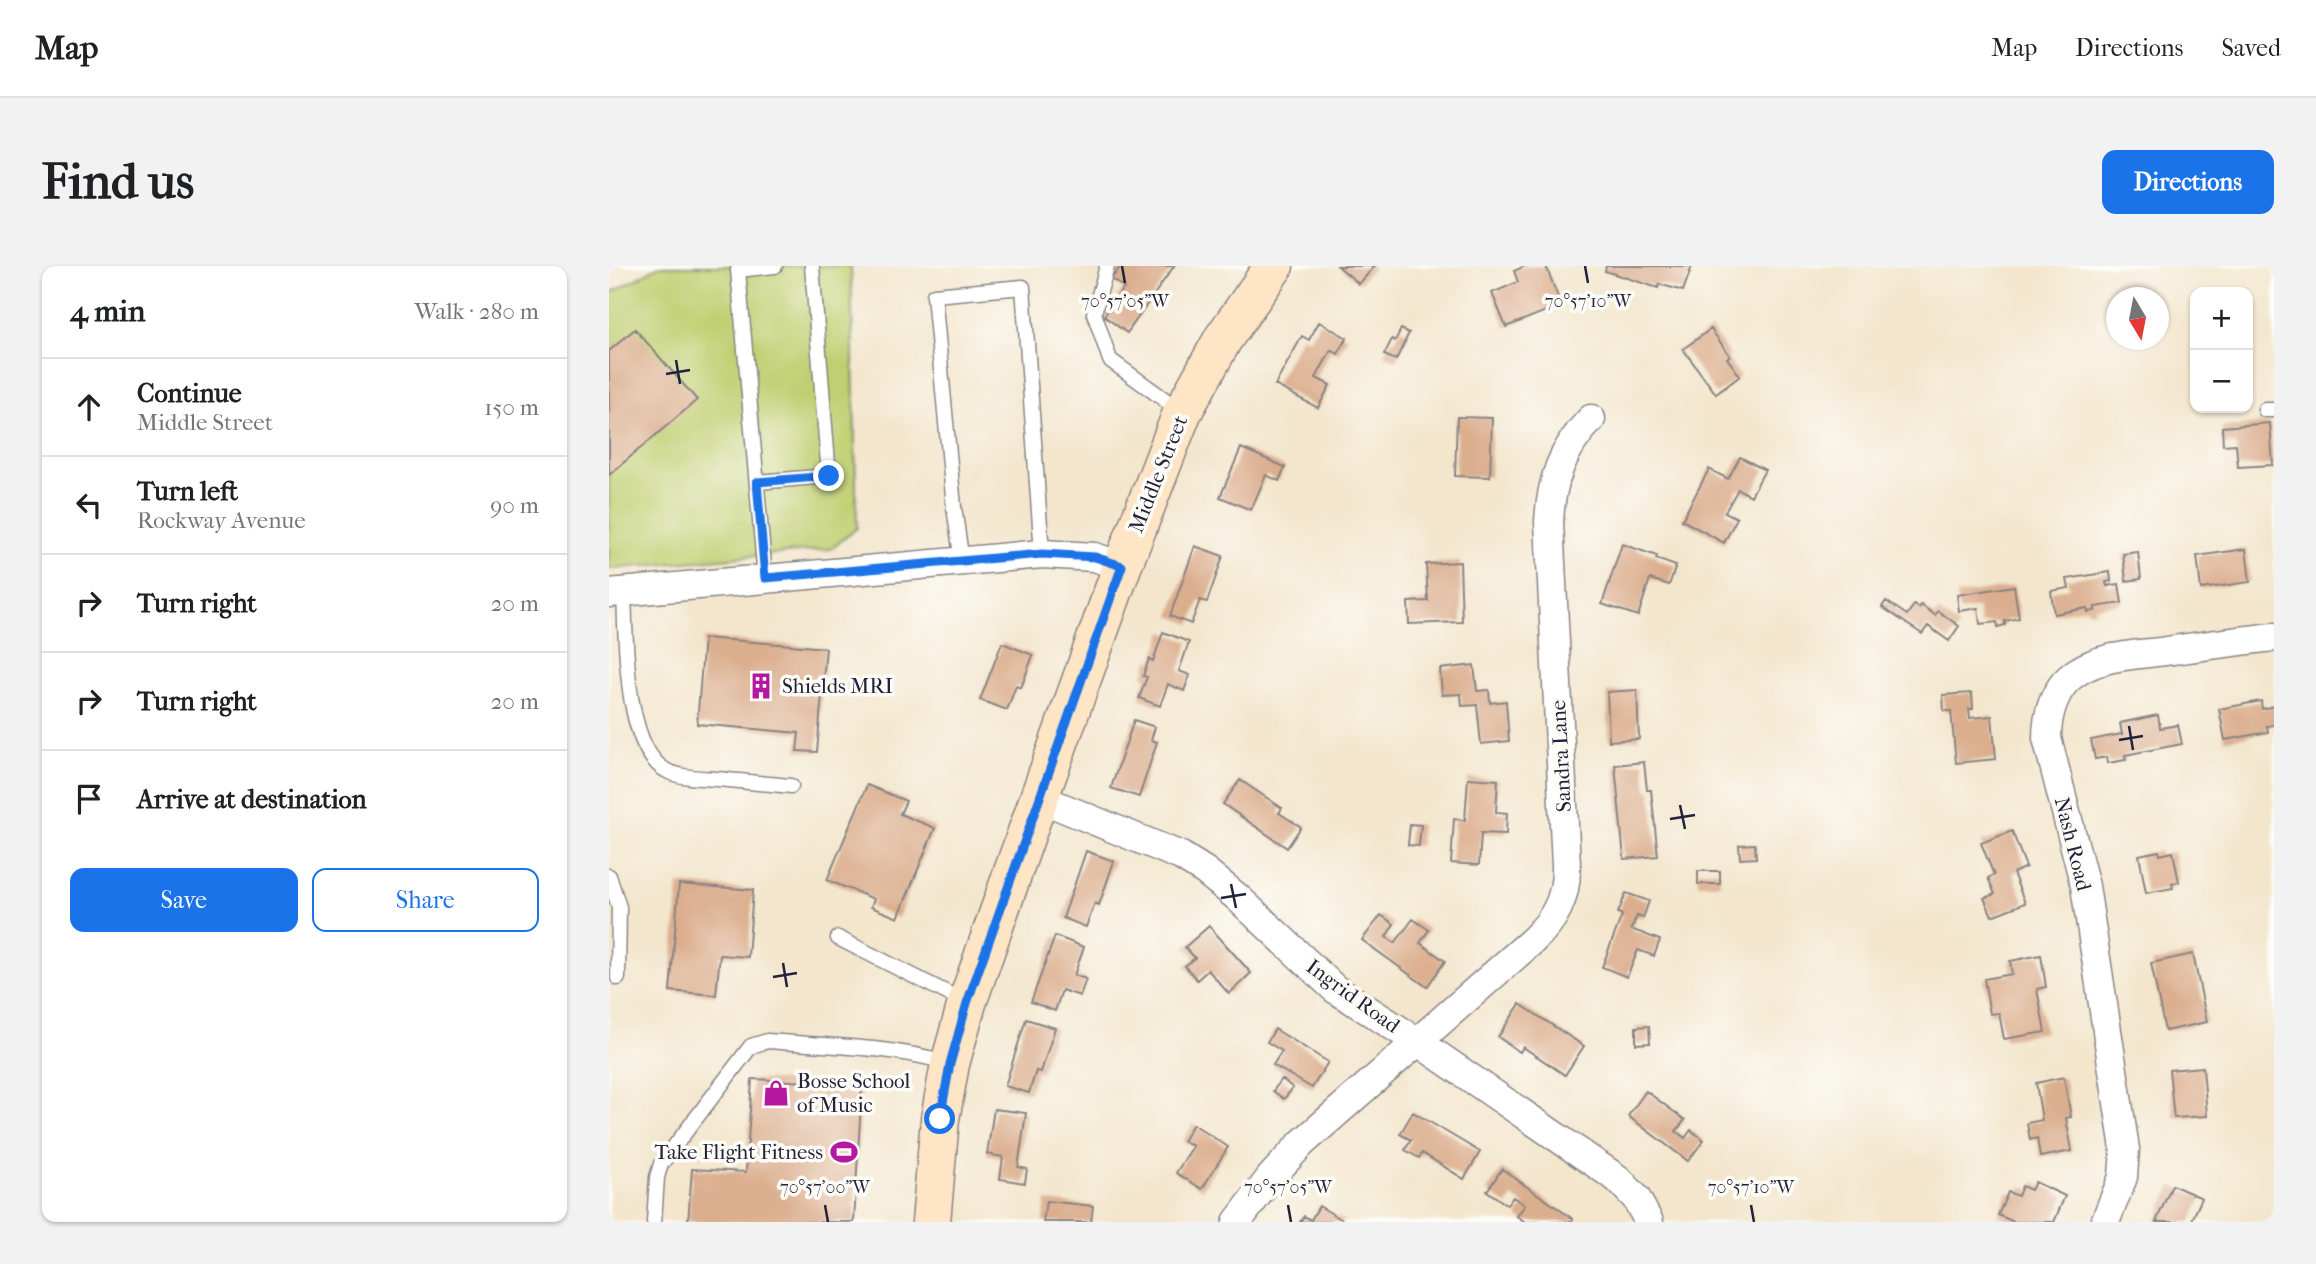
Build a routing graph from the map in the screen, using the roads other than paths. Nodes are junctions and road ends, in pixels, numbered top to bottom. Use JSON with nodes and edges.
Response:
{"nodes":[{"id":1,"x":775,"y":266,"type":"edge"},
{"id":2,"x":812,"y":266,"type":"edge"},
{"id":3,"x":1107,"y":266,"type":"edge"},
{"id":4,"x":1274,"y":266,"type":"edge"},
{"id":5,"x":1182,"y":412,"type":"junction"},
{"id":6,"x":1591,"y":419,"type":"dead end"},
{"id":7,"x":757,"y":482,"type":"junction"},
{"id":8,"x":1042,"y":554,"type":"junction"},
{"id":9,"x":962,"y":562,"type":"junction"},
{"id":10,"x":1122,"y":566,"type":"junction"},
{"id":11,"x":765,"y":578,"type":"junction"},
{"id":12,"x":617,"y":592,"type":"edge"},
{"id":13,"x":2274,"y":637,"type":"edge"},
{"id":14,"x":791,"y":786,"type":"dead end"},
{"id":15,"x":1039,"y":798,"type":"junction"},
{"id":16,"x":609,"y":876,"type":"edge"},
{"id":17,"x":838,"y":938,"type":"dead end"},
{"id":18,"x":618,"y":978,"type":"dead end"},
{"id":19,"x":967,"y":1003,"type":"junction"},
{"id":20,"x":1418,"y":1042,"type":"junction"},
{"id":21,"x":950,"y":1064,"type":"junction"},
{"id":22,"x":654,"y":1222,"type":"edge"},
{"id":23,"x":931,"y":1222,"type":"edge"},
{"id":24,"x":1237,"y":1222,"type":"edge"},
{"id":25,"x":1649,"y":1222,"type":"edge"},
{"id":26,"x":2105,"y":1222,"type":"edge"}],
"edges":[{"from":1,"to":7,"type":"lane"},
{"from":2,"to":7,"type":"lane"},
{"from":3,"to":5,"type":"lane"},
{"from":4,"to":5,"type":"main road","name":"Middle Street"},
{"from":5,"to":10,"type":"main road","name":"Middle Street"},
{"from":6,"to":20,"type":"street","name":"Sandra Lane"},
{"from":7,"to":11,"type":"lane"},
{"from":8,"to":9,"type":"street"},
{"from":8,"to":9,"type":"lane"},
{"from":8,"to":10,"type":"street"},
{"from":9,"to":11,"type":"street"},
{"from":10,"to":15,"type":"main road","name":"Middle Street"},
{"from":11,"to":12,"type":"street"},
{"from":12,"to":14,"type":"lane"},
{"from":13,"to":26,"type":"street","name":"Nash Road"},
{"from":15,"to":19,"type":"main road","name":"Middle Street"},
{"from":15,"to":20,"type":"street","name":"Ingrid Road"},
{"from":16,"to":18,"type":"lane"},
{"from":17,"to":19,"type":"lane"},
{"from":19,"to":21,"type":"main road","name":"Middle Street"},
{"from":20,"to":24,"type":"street","name":"Sandra Lane"},
{"from":20,"to":25,"type":"street","name":"Ingrid Road"},
{"from":21,"to":22,"type":"lane"},
{"from":21,"to":23,"type":"main road","name":"Middle Street"}]}
